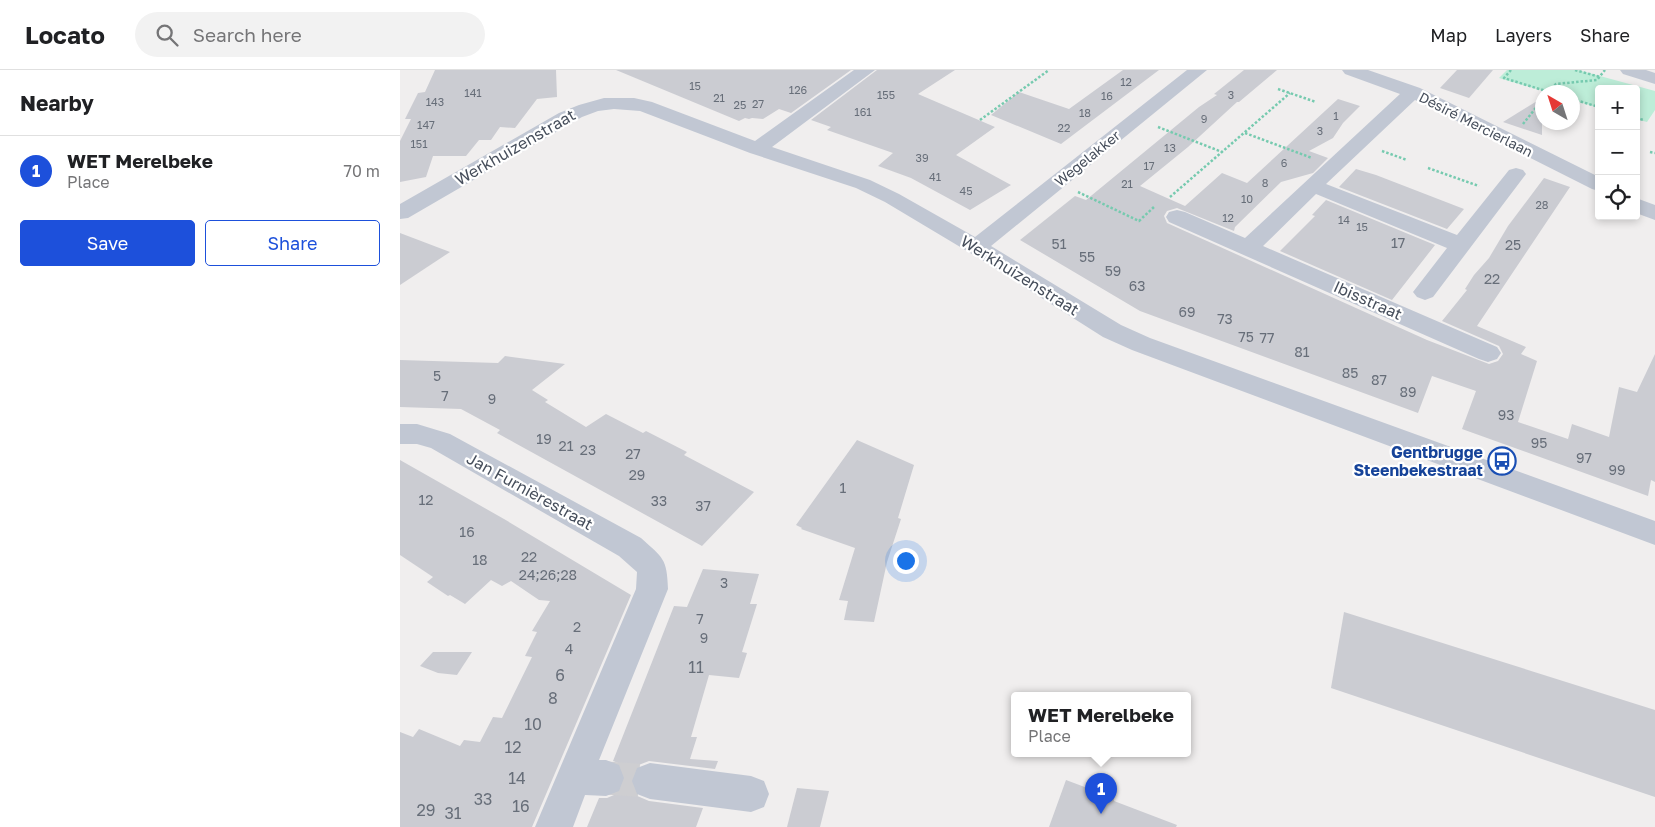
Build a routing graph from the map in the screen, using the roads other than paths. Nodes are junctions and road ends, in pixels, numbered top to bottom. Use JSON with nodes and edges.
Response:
{"nodes":[{"id":1,"x":866,"y":70,"type":"edge"},
{"id":2,"x":1198,"y":70,"type":"edge"},
{"id":3,"x":1351,"y":70,"type":"edge"},
{"id":4,"x":1629,"y":70,"type":"edge"},
{"id":5,"x":1395,"y":76,"type":"edge"},
{"id":6,"x":1655,"y":79,"type":"edge"},
{"id":7,"x":1413,"y":92,"type":"junction"},
{"id":8,"x":757,"y":149,"type":"junction"},
{"id":9,"x":1516,"y":174,"type":"dead end"},
{"id":10,"x":1595,"y":183,"type":"edge"},
{"id":11,"x":1313,"y":186,"type":"junction"},
{"id":12,"x":1640,"y":206,"type":"edge"},
{"id":13,"x":400,"y":213,"type":"edge"},
{"id":14,"x":1655,"y":214,"type":"edge"},
{"id":15,"x":1176,"y":217,"type":"dead end"},
{"id":16,"x":1461,"y":244,"type":"junction"},
{"id":17,"x":976,"y":247,"type":"junction"},
{"id":18,"x":1248,"y":248,"type":"junction"},
{"id":19,"x":1425,"y":292,"type":"dead end"},
{"id":20,"x":1488,"y":353,"type":"dead end"},
{"id":21,"x":400,"y":434,"type":"edge"},
{"id":22,"x":1655,"y":533,"type":"edge"},
{"id":23,"x":650,"y":781,"type":"tunnel mouth"},
{"id":24,"x":751,"y":794,"type":"dead end"},
{"id":25,"x":554,"y":827,"type":"edge"}],
"edges":[{"from":1,"to":8,"type":"street"},
{"from":2,"to":17,"type":"street","name":"Wegelakker"},
{"from":3,"to":5,"type":"street","name":"Désiré Mercierlaan"},
{"from":4,"to":6,"type":"street"},
{"from":5,"to":7,"type":"street","name":"Désiré Mercierlaan"},
{"from":7,"to":10,"type":"street","name":"Désiré Mercierlaan"},
{"from":7,"to":11,"type":"street"},
{"from":8,"to":13,"type":"street","name":"Werkhuizenstraat"},
{"from":8,"to":17,"type":"street","name":"Werkhuizenstraat"},
{"from":9,"to":16,"type":"street","name":"Ibisstraat"},
{"from":11,"to":16,"type":"street"},
{"from":11,"to":18,"type":"street"},
{"from":12,"to":14,"type":"street"},
{"from":15,"to":18,"type":"street","name":"Ibisstraat"},
{"from":16,"to":19,"type":"street","name":"Ibisstraat"},
{"from":17,"to":22,"type":"street","name":"Werkhuizenstraat"},
{"from":18,"to":20,"type":"street","name":"Ibisstraat"},
{"from":21,"to":25,"type":"street","name":"Jan Furnièrestraat"},
{"from":23,"to":24,"type":"street"}]}
